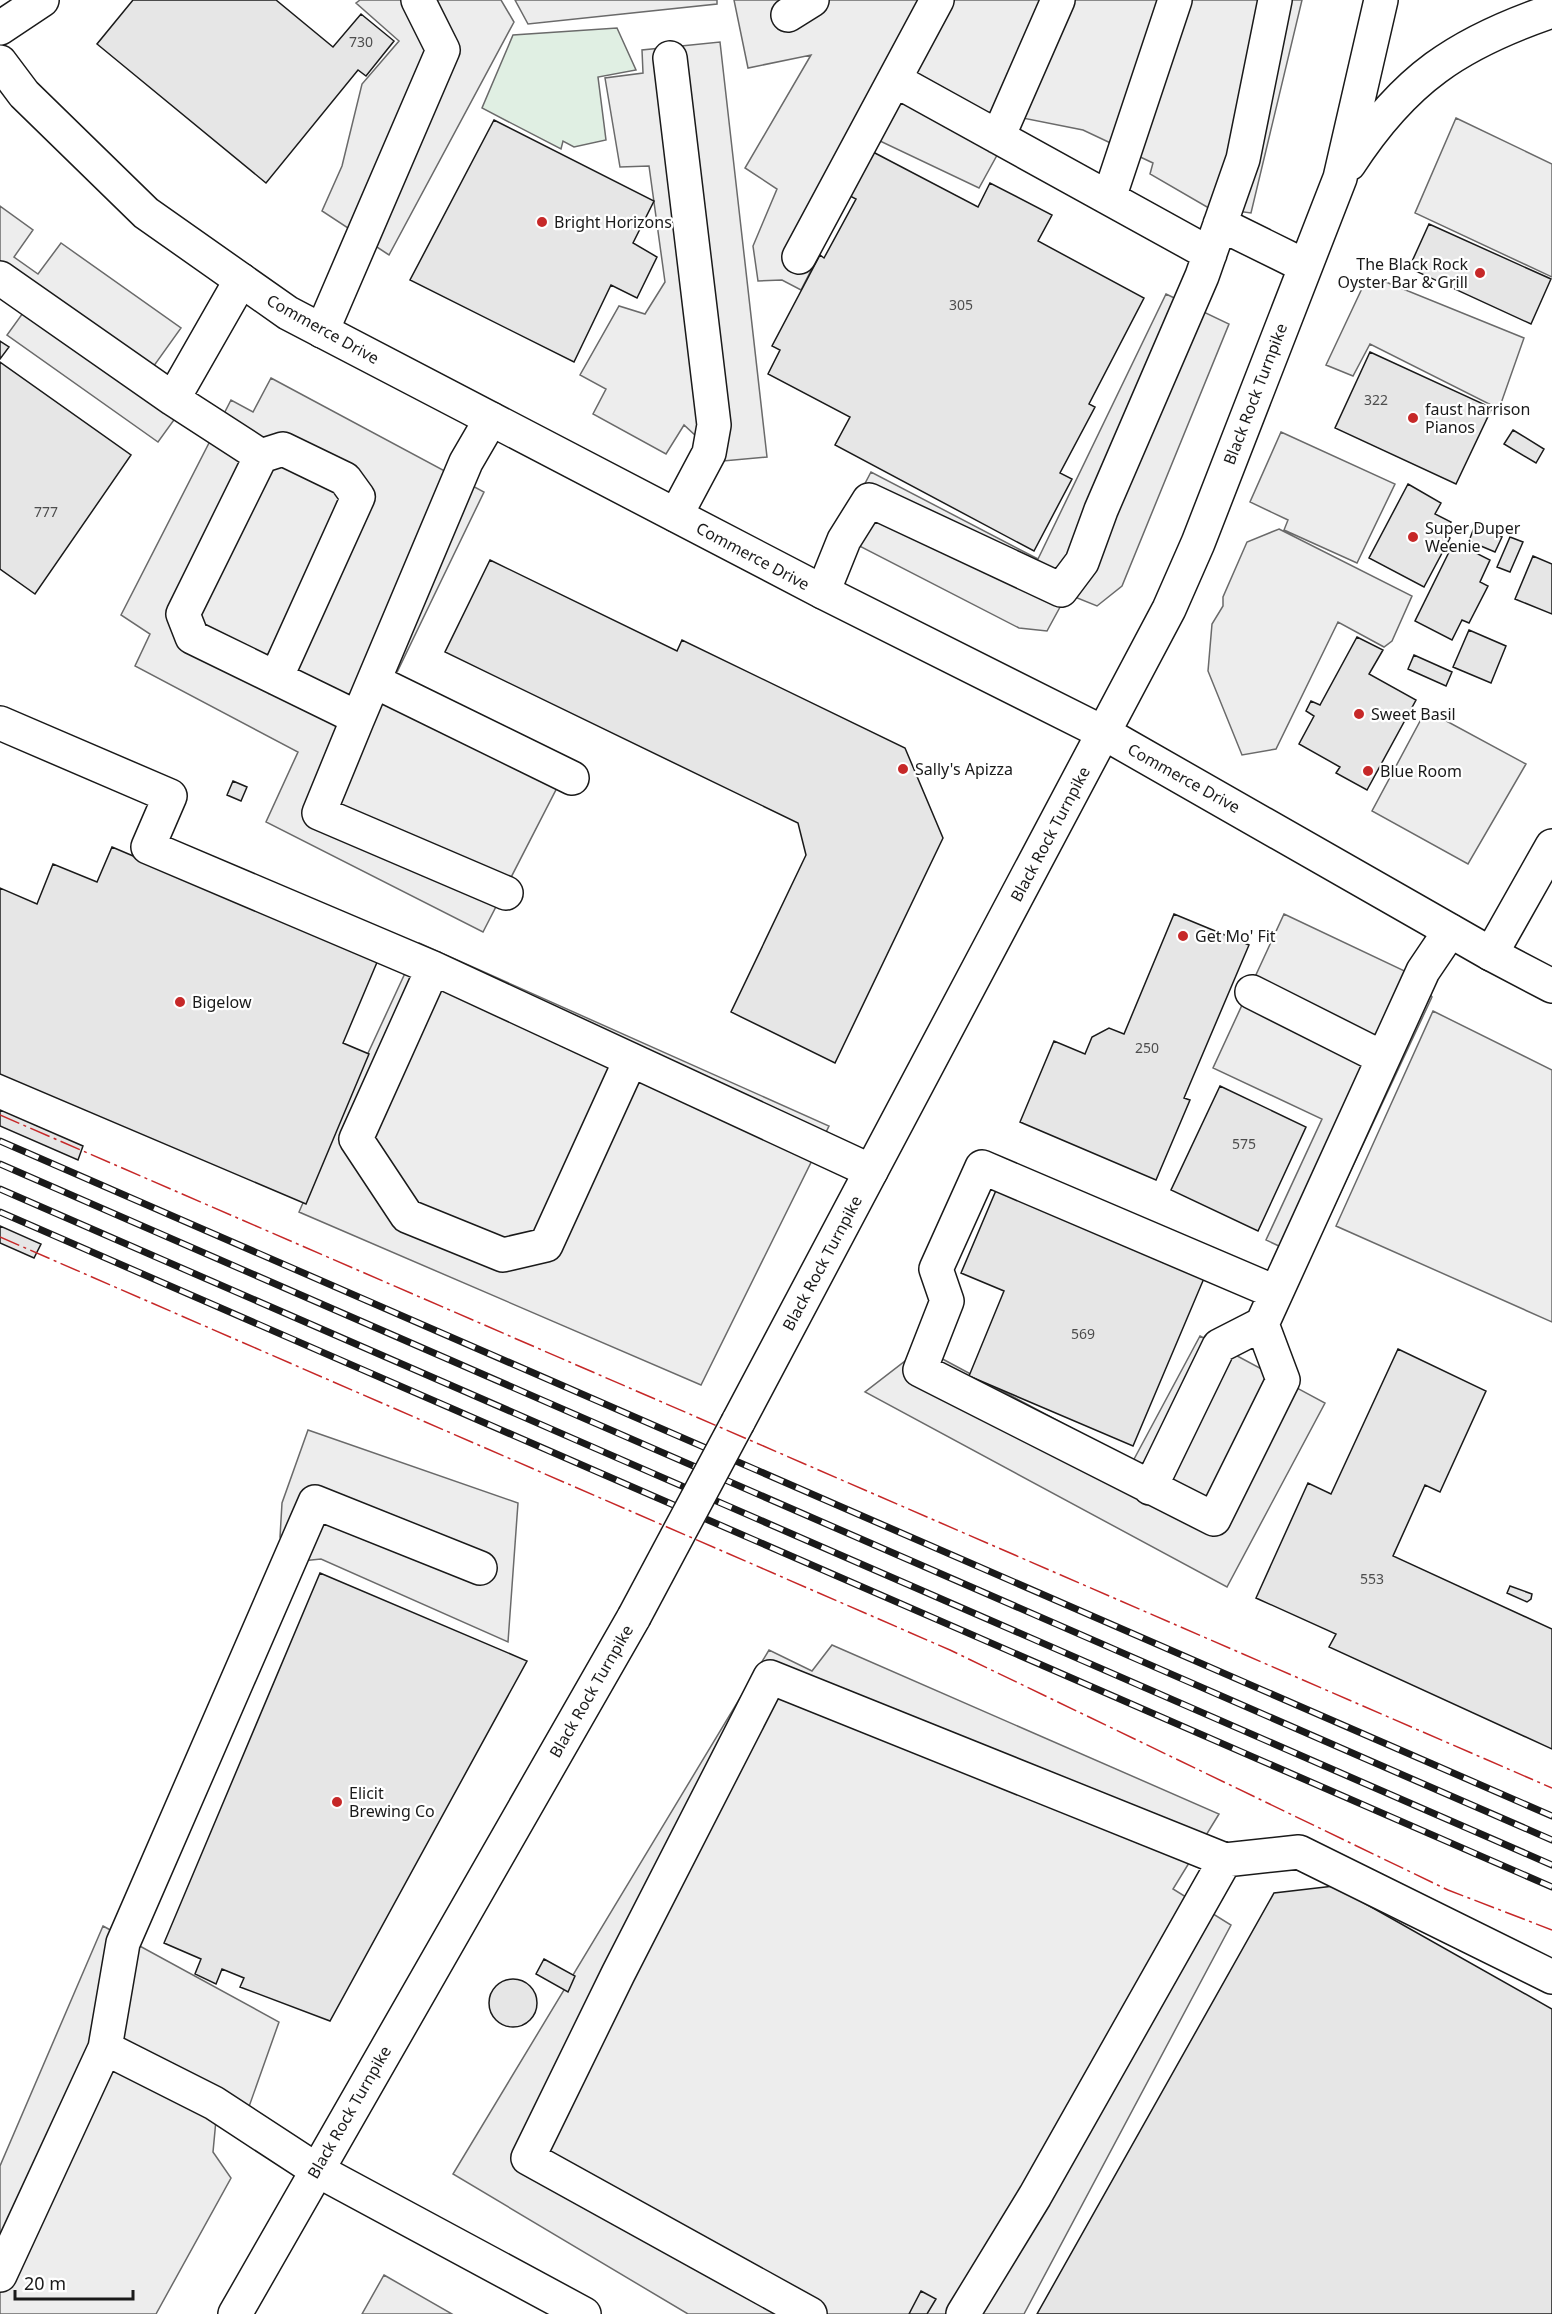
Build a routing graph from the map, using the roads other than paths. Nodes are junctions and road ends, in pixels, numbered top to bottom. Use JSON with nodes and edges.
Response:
{"nodes":[{"id":1,"x":42,"y":0,"type":"edge"},
{"id":2,"x":418,"y":0,"type":"edge"},
{"id":3,"x":937,"y":0,"type":"edge"},
{"id":4,"x":1058,"y":0,"type":"edge"},
{"id":5,"x":1175,"y":0,"type":"edge"},
{"id":6,"x":1275,"y":0,"type":"edge"},
{"id":7,"x":1381,"y":0,"type":"edge"},
{"id":8,"x":1552,"y":11,"type":"edge"},
{"id":9,"x":0,"y":28,"type":"edge"},
{"id":10,"x":670,"y":58,"type":"dead end"},
{"id":11,"x":0,"y":62,"type":"edge"},
{"id":12,"x":895,"y":80,"type":"junction"},
{"id":13,"x":998,"y":137,"type":"junction"},
{"id":14,"x":1340,"y":178,"type":"junction"},
{"id":15,"x":1109,"y":198,"type":"junction"},
{"id":16,"x":1220,"y":224,"type":"junction"},
{"id":17,"x":1210,"y":254,"type":"junction"},
{"id":18,"x":798,"y":257,"type":"dead end"},
{"id":19,"x":1305,"y":266,"type":"junction"},
{"id":20,"x":0,"y":278,"type":"edge"},
{"id":21,"x":241,"y":280,"type":"junction"},
{"id":22,"x":322,"y":331,"type":"junction"},
{"id":23,"x":173,"y":399,"type":"junction"},
{"id":24,"x":491,"y":419,"type":"junction"},
{"id":25,"x":261,"y":456,"type":"junction"},
{"id":26,"x":676,"y":515,"type":"junction"},
{"id":27,"x":823,"y":592,"type":"junction"},
{"id":28,"x":276,"y":678,"type":"junction"},
{"id":29,"x":374,"y":681,"type":"junction"},
{"id":30,"x":358,"y":718,"type":"junction"},
{"id":31,"x":0,"y":723,"type":"edge"},
{"id":32,"x":1104,"y":733,"type":"junction"},
{"id":33,"x":572,"y":778,"type":"dead end"},
{"id":34,"x":1552,"y":846,"type":"edge"},
{"id":35,"x":506,"y":893,"type":"dead end"},
{"id":36,"x":1450,"y":931,"type":"junction"},
{"id":37,"x":1491,"y":954,"type":"junction"},
{"id":38,"x":433,"y":968,"type":"junction"},
{"id":39,"x":1552,"y":986,"type":"edge"},
{"id":40,"x":1252,"y":992,"type":"dead end"},
{"id":41,"x":1383,"y":1058,"type":"junction"},
{"id":42,"x":630,"y":1062,"type":"junction"},
{"id":43,"x":871,"y":1172,"type":"junction"},
{"id":44,"x":1275,"y":1292,"type":"junction"},
{"id":45,"x":1262,"y":1324,"type":"junction"},
{"id":46,"x":1150,"y":1488,"type":"junction"},
{"id":47,"x":480,"y":1568,"type":"dead end"},
{"id":48,"x":1225,"y":1860,"type":"junction"},
{"id":49,"x":1552,"y":1977,"type":"edge"},
{"id":50,"x":105,"y":2048,"type":"junction"},
{"id":51,"x":315,"y":2169,"type":"junction"},
{"id":52,"x":0,"y":2275,"type":"edge"},
{"id":53,"x":235,"y":2314,"type":"edge"},
{"id":54,"x":584,"y":2314,"type":"edge"},
{"id":55,"x":810,"y":2314,"type":"edge"},
{"id":56,"x":963,"y":2314,"type":"edge"}],
"edges":[{"from":1,"to":9,"type":"main road"},
{"from":2,"to":22,"type":"main road"},
{"from":3,"to":12,"type":"main road"},
{"from":4,"to":13,"type":"main road"},
{"from":5,"to":15,"type":"main road"},
{"from":6,"to":16,"type":"main road"},
{"from":7,"to":14,"type":"main road","name":"Black Rock Turnpike"},
{"from":8,"to":14,"type":"main road","name":"Black Rock Turnpike"},
{"from":10,"to":26,"type":"main road"},
{"from":11,"to":21,"type":"main road","name":"Commerce Drive"},
{"from":12,"to":13,"type":"main road"},
{"from":12,"to":18,"type":"main road"},
{"from":13,"to":15,"type":"main road"},
{"from":14,"to":19,"type":"main road","name":"Black Rock Turnpike"},
{"from":15,"to":17,"type":"main road"},
{"from":16,"to":17,"type":"main road"},
{"from":16,"to":19,"type":"main road"},
{"from":17,"to":27,"type":"main road"},
{"from":19,"to":32,"type":"main road","name":"Black Rock Turnpike"},
{"from":20,"to":23,"type":"main road"},
{"from":21,"to":22,"type":"main road","name":"Commerce Drive"},
{"from":21,"to":23,"type":"main road"},
{"from":22,"to":24,"type":"main road","name":"Commerce Drive"},
{"from":23,"to":25,"type":"main road"},
{"from":24,"to":26,"type":"main road","name":"Commerce Drive"},
{"from":24,"to":29,"type":"main road"},
{"from":25,"to":28,"type":"main road"},
{"from":25,"to":28,"type":"main road"},
{"from":26,"to":27,"type":"main road","name":"Commerce Drive"},
{"from":27,"to":32,"type":"main road","name":"Commerce Drive"},
{"from":28,"to":30,"type":"main road"},
{"from":29,"to":30,"type":"main road"},
{"from":29,"to":33,"type":"main road"},
{"from":30,"to":35,"type":"main road"},
{"from":31,"to":38,"type":"main road"},
{"from":32,"to":36,"type":"main road","name":"Commerce Drive"},
{"from":32,"to":43,"type":"main road","name":"Black Rock Turnpike"},
{"from":34,"to":37,"type":"main road"},
{"from":36,"to":37,"type":"main road","name":"Commerce Drive"},
{"from":36,"to":41,"type":"main road"},
{"from":37,"to":39,"type":"main road","name":"Commerce Drive"},
{"from":38,"to":42,"type":"main road"},
{"from":38,"to":42,"type":"main road"},
{"from":40,"to":41,"type":"main road"},
{"from":41,"to":44,"type":"main road"},
{"from":42,"to":43,"type":"main road"},
{"from":43,"to":51,"type":"main road","name":"Black Rock Turnpike","bridge":true},
{"from":44,"to":45,"type":"main road"},
{"from":44,"to":46,"type":"main road"},
{"from":45,"to":46,"type":"main road"},
{"from":45,"to":46,"type":"main road"},
{"from":47,"to":50,"type":"main road"},
{"from":48,"to":49,"type":"main road"},
{"from":48,"to":55,"type":"main road"},
{"from":48,"to":56,"type":"main road"},
{"from":50,"to":51,"type":"main road"},
{"from":50,"to":52,"type":"main road"},
{"from":51,"to":53,"type":"main road","name":"Black Rock Turnpike"},
{"from":51,"to":54,"type":"main road"}]}
